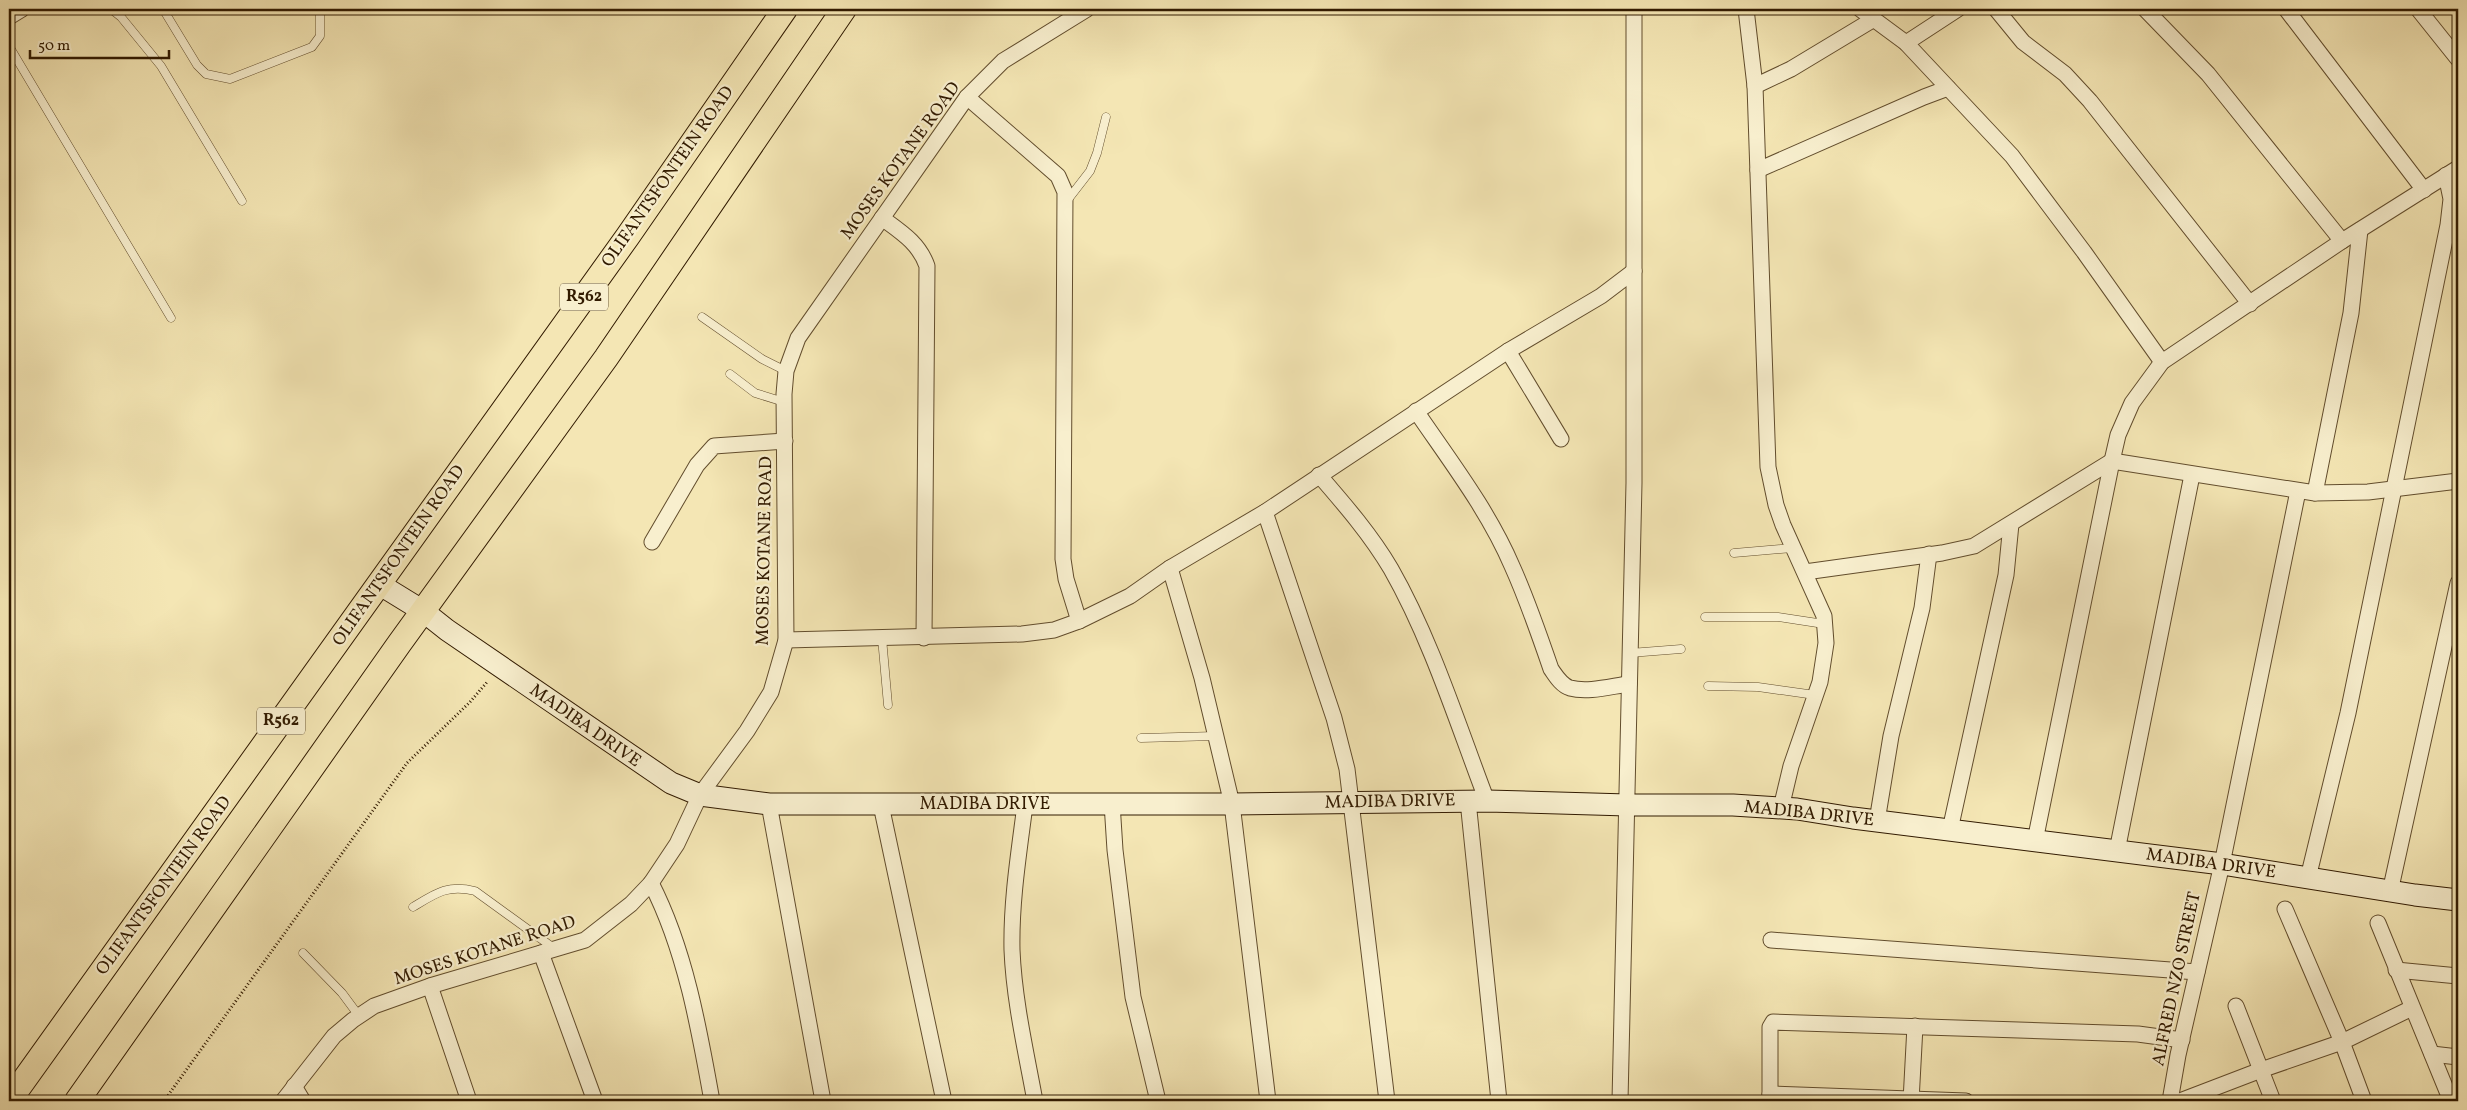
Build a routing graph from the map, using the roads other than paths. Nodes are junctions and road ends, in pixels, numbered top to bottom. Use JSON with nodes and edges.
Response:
{"nodes":[{"id":1,"x":22,"y":9,"type":"edge"},
{"id":2,"x":111,"y":9,"type":"edge"},
{"id":3,"x":163,"y":9,"type":"edge"},
{"id":4,"x":320,"y":9,"type":"edge"},
{"id":5,"x":785,"y":9,"type":"edge"},
{"id":6,"x":844,"y":9,"type":"edge"},
{"id":7,"x":1087,"y":9,"type":"edge"},
{"id":8,"x":1634,"y":9,"type":"edge"},
{"id":9,"x":1746,"y":9,"type":"edge"},
{"id":10,"x":1860,"y":9,"type":"edge"},
{"id":11,"x":1958,"y":9,"type":"edge"},
{"id":12,"x":1996,"y":9,"type":"edge"},
{"id":13,"x":2145,"y":9,"type":"edge"},
{"id":14,"x":2286,"y":9,"type":"edge"},
{"id":15,"x":2418,"y":9,"type":"edge"},
{"id":16,"x":9,"y":17,"type":"edge"},
{"id":17,"x":1874,"y":19,"type":"junction"},
{"id":18,"x":1906,"y":43,"type":"junction"},
{"id":19,"x":9,"y":46,"type":"edge"},
{"id":20,"x":2458,"y":59,"type":"edge"},
{"id":21,"x":1755,"y":86,"type":"junction"},
{"id":22,"x":1948,"y":88,"type":"junction"},
{"id":23,"x":967,"y":97,"type":"junction"},
{"id":24,"x":1106,"y":117,"type":"dead end"},
{"id":25,"x":1758,"y":170,"type":"junction"},
{"id":26,"x":2452,"y":172,"type":"edge"},
{"id":27,"x":2424,"y":190,"type":"junction"},
{"id":28,"x":242,"y":201,"type":"dead end"},
{"id":29,"x":1066,"y":202,"type":"junction"},
{"id":30,"x":882,"y":218,"type":"junction"},
{"id":31,"x":2360,"y":230,"type":"junction"},
{"id":32,"x":2342,"y":241,"type":"junction"},
{"id":33,"x":1634,"y":271,"type":"junction"},
{"id":34,"x":2250,"y":304,"type":"junction"},
{"id":35,"x":702,"y":317,"type":"dead end"},
{"id":36,"x":171,"y":318,"type":"dead end"},
{"id":37,"x":1508,"y":351,"type":"junction"},
{"id":38,"x":2162,"y":362,"type":"junction"},
{"id":39,"x":786,"y":371,"type":"junction"},
{"id":40,"x":730,"y":374,"type":"dead end"},
{"id":41,"x":784,"y":402,"type":"junction"},
{"id":42,"x":1416,"y":411,"type":"junction"},
{"id":43,"x":1561,"y":439,"type":"dead end"},
{"id":44,"x":785,"y":441,"type":"junction"},
{"id":45,"x":2112,"y":461,"type":"junction"},
{"id":46,"x":2192,"y":474,"type":"junction"},
{"id":47,"x":1319,"y":475,"type":"junction"},
{"id":48,"x":2458,"y":481,"type":"edge"},
{"id":49,"x":2395,"y":488,"type":"junction"},
{"id":50,"x":2298,"y":491,"type":"junction"},
{"id":51,"x":2315,"y":493,"type":"junction"},
{"id":52,"x":1265,"y":512,"type":"junction"},
{"id":53,"x":2011,"y":524,"type":"junction"},
{"id":54,"x":652,"y":542,"type":"dead end"},
{"id":55,"x":1792,"y":548,"type":"junction"},
{"id":56,"x":1734,"y":553,"type":"dead end"},
{"id":57,"x":1929,"y":554,"type":"junction"},
{"id":58,"x":1170,"y":568,"type":"junction"},
{"id":59,"x":1805,"y":572,"type":"junction"},
{"id":60,"x":2458,"y":583,"type":"edge"},
{"id":61,"x":379,"y":584,"type":"junction"},
{"id":62,"x":423,"y":611,"type":"junction"},
{"id":63,"x":1705,"y":617,"type":"dead end"},
{"id":64,"x":1079,"y":622,"type":"junction"},
{"id":65,"x":1824,"y":624,"type":"junction"},
{"id":66,"x":882,"y":638,"type":"junction"},
{"id":67,"x":924,"y":638,"type":"junction"},
{"id":68,"x":786,"y":640,"type":"junction"},
{"id":69,"x":1681,"y":649,"type":"dead end"},
{"id":70,"x":1630,"y":653,"type":"junction"},
{"id":71,"x":1629,"y":684,"type":"junction"},
{"id":72,"x":1708,"y":686,"type":"dead end"},
{"id":73,"x":1816,"y":695,"type":"junction"},
{"id":74,"x":888,"y":705,"type":"dead end"},
{"id":75,"x":1216,"y":736,"type":"junction"},
{"id":76,"x":1141,"y":738,"type":"dead end"},
{"id":77,"x":700,"y":795,"type":"junction"},
{"id":78,"x":1477,"y":801,"type":"junction"},
{"id":79,"x":1350,"y":802,"type":"junction"},
{"id":80,"x":1112,"y":803,"type":"junction"},
{"id":81,"x":768,"y":804,"type":"junction"},
{"id":82,"x":1232,"y":804,"type":"junction"},
{"id":83,"x":881,"y":805,"type":"junction"},
{"id":84,"x":1025,"y":805,"type":"junction"},
{"id":85,"x":1627,"y":805,"type":"junction"},
{"id":86,"x":1781,"y":808,"type":"junction"},
{"id":87,"x":1877,"y":821,"type":"junction"},
{"id":88,"x":1950,"y":830,"type":"junction"},
{"id":89,"x":2035,"y":841,"type":"junction"},
{"id":90,"x":2117,"y":851,"type":"junction"},
{"id":91,"x":2222,"y":864,"type":"junction"},
{"id":92,"x":2308,"y":878,"type":"junction"},
{"id":93,"x":651,"y":883,"type":"junction"},
{"id":94,"x":2390,"y":892,"type":"junction"},
{"id":95,"x":2458,"y":900,"type":"edge"},
{"id":96,"x":413,"y":907,"type":"dead end"},
{"id":97,"x":2285,"y":909,"type":"dead end"},
{"id":98,"x":2378,"y":923,"type":"dead end"},
{"id":99,"x":1771,"y":940,"type":"dead end"},
{"id":100,"x":548,"y":951,"type":"junction"},
{"id":101,"x":303,"y":953,"type":"dead end"},
{"id":102,"x":2396,"y":970,"type":"junction"},
{"id":103,"x":2197,"y":972,"type":"junction"},
{"id":104,"x":2458,"y":976,"type":"edge"},
{"id":105,"x":430,"y":986,"type":"junction"},
{"id":106,"x":2236,"y":1006,"type":"dead end"},
{"id":107,"x":2412,"y":1008,"type":"junction"},
{"id":108,"x":359,"y":1016,"type":"junction"},
{"id":109,"x":1915,"y":1026,"type":"junction"},
{"id":110,"x":2182,"y":1040,"type":"junction"},
{"id":111,"x":2342,"y":1042,"type":"junction"},
{"id":112,"x":2432,"y":1054,"type":"junction"},
{"id":113,"x":2458,"y":1057,"type":"edge"},
{"id":114,"x":2261,"y":1070,"type":"junction"},
{"id":115,"x":294,"y":1086,"type":"junction"},
{"id":116,"x":1770,"y":1098,"type":"edge"},
{"id":117,"x":1911,"y":1100,"type":"edge"},
{"id":118,"x":2189,"y":1100,"type":"edge"},
{"id":119,"x":9,"y":1101,"type":"edge"},
{"id":120,"x":77,"y":1101,"type":"edge"},
{"id":121,"x":283,"y":1101,"type":"edge"},
{"id":122,"x":303,"y":1101,"type":"edge"},
{"id":123,"x":469,"y":1101,"type":"edge"},
{"id":124,"x":595,"y":1101,"type":"edge"},
{"id":125,"x":712,"y":1101,"type":"edge"},
{"id":126,"x":823,"y":1101,"type":"edge"},
{"id":127,"x":944,"y":1101,"type":"edge"},
{"id":128,"x":1035,"y":1101,"type":"edge"},
{"id":129,"x":1158,"y":1101,"type":"edge"},
{"id":130,"x":1268,"y":1101,"type":"edge"},
{"id":131,"x":1387,"y":1101,"type":"edge"},
{"id":132,"x":1499,"y":1101,"type":"edge"},
{"id":133,"x":1620,"y":1101,"type":"edge"},
{"id":134,"x":1966,"y":1101,"type":"edge"},
{"id":135,"x":2170,"y":1101,"type":"edge"},
{"id":136,"x":2273,"y":1101,"type":"edge"},
{"id":137,"x":2364,"y":1101,"type":"edge"},
{"id":138,"x":2451,"y":1101,"type":"edge"}],
"edges":[{"from":1,"to":16,"type":"street"},
{"from":2,"to":28,"type":"lane"},
{"from":3,"to":4,"type":"lane"},
{"from":5,"to":61,"type":"main road","name":"OLIFANTSFONTEIN ROAD","number":"R562"},
{"from":6,"to":62,"type":"main road","number":"R562"},
{"from":7,"to":23,"type":"street","name":"MOSES KOTANE ROAD"},
{"from":8,"to":33,"type":"street"},
{"from":9,"to":21,"type":"street"},
{"from":10,"to":17,"type":"street"},
{"from":11,"to":18,"type":"street"},
{"from":12,"to":34,"type":"street"},
{"from":13,"to":32,"type":"street"},
{"from":14,"to":27,"type":"street"},
{"from":15,"to":20,"type":"street"},
{"from":17,"to":18,"type":"street"},
{"from":17,"to":21,"type":"street"},
{"from":18,"to":22,"type":"street"},
{"from":19,"to":36,"type":"lane"},
{"from":21,"to":25,"type":"street"},
{"from":22,"to":25,"type":"street"},
{"from":22,"to":38,"type":"street"},
{"from":23,"to":29,"type":"street"},
{"from":23,"to":30,"type":"street","name":"MOSES KOTANE ROAD"},
{"from":24,"to":29,"type":"lane"},
{"from":25,"to":55,"type":"street"},
{"from":26,"to":27,"type":"street"},
{"from":26,"to":49,"type":"street"},
{"from":27,"to":31,"type":"street"},
{"from":29,"to":64,"type":"street"},
{"from":30,"to":39,"type":"street","name":"MOSES KOTANE ROAD"},
{"from":30,"to":67,"type":"street"},
{"from":31,"to":32,"type":"street"},
{"from":31,"to":51,"type":"street"},
{"from":32,"to":34,"type":"street"},
{"from":33,"to":37,"type":"street"},
{"from":33,"to":70,"type":"street"},
{"from":34,"to":38,"type":"street"},
{"from":35,"to":39,"type":"lane"},
{"from":37,"to":42,"type":"street"},
{"from":37,"to":43,"type":"street"},
{"from":38,"to":45,"type":"street"},
{"from":39,"to":41,"type":"street","name":"MOSES KOTANE ROAD"},
{"from":40,"to":41,"type":"lane"},
{"from":41,"to":44,"type":"street","name":"MOSES KOTANE ROAD"},
{"from":42,"to":47,"type":"street"},
{"from":42,"to":71,"type":"street"},
{"from":44,"to":54,"type":"street"},
{"from":44,"to":68,"type":"street","name":"MOSES KOTANE ROAD"},
{"from":45,"to":46,"type":"street"},
{"from":45,"to":53,"type":"street"},
{"from":45,"to":89,"type":"street"},
{"from":46,"to":50,"type":"street"},
{"from":46,"to":90,"type":"street"},
{"from":47,"to":52,"type":"street"},
{"from":47,"to":78,"type":"street"},
{"from":48,"to":49,"type":"street"},
{"from":49,"to":51,"type":"street"},
{"from":49,"to":92,"type":"street"},
{"from":50,"to":51,"type":"street"},
{"from":50,"to":91,"type":"street","name":"ALFRED NZO STREET"},
{"from":52,"to":58,"type":"street"},
{"from":52,"to":79,"type":"street"},
{"from":53,"to":57,"type":"street"},
{"from":53,"to":88,"type":"street"},
{"from":55,"to":56,"type":"lane"},
{"from":55,"to":59,"type":"street"},
{"from":57,"to":59,"type":"street"},
{"from":57,"to":87,"type":"street"},
{"from":58,"to":64,"type":"street"},
{"from":58,"to":75,"type":"street"},
{"from":59,"to":65,"type":"street"},
{"from":60,"to":94,"type":"street"},
{"from":61,"to":62,"type":"street","name":"MADIBA DRIVE"},
{"from":61,"to":119,"type":"main road","name":"OLIFANTSFONTEIN ROAD","number":"R562"},
{"from":62,"to":77,"type":"street","name":"MADIBA DRIVE"},
{"from":62,"to":120,"type":"main road","number":"R562"},
{"from":63,"to":65,"type":"lane"},
{"from":64,"to":67,"type":"street"},
{"from":65,"to":73,"type":"street"},
{"from":66,"to":67,"type":"street"},
{"from":66,"to":68,"type":"street"},
{"from":66,"to":74,"type":"lane"},
{"from":68,"to":77,"type":"street","name":"MOSES KOTANE ROAD"},
{"from":69,"to":70,"type":"lane"},
{"from":70,"to":71,"type":"street"},
{"from":71,"to":85,"type":"street"},
{"from":72,"to":73,"type":"lane"},
{"from":73,"to":86,"type":"street"},
{"from":75,"to":76,"type":"lane"},
{"from":75,"to":82,"type":"street"},
{"from":77,"to":81,"type":"street","name":"MADIBA DRIVE"},
{"from":77,"to":93,"type":"street","name":"MOSES KOTANE ROAD"},
{"from":78,"to":79,"type":"street","name":"MADIBA DRIVE"},
{"from":78,"to":85,"type":"street","name":"MADIBA DRIVE"},
{"from":78,"to":132,"type":"street"},
{"from":79,"to":82,"type":"street","name":"MADIBA DRIVE"},
{"from":79,"to":131,"type":"street"},
{"from":80,"to":82,"type":"street","name":"MADIBA DRIVE"},
{"from":80,"to":84,"type":"street","name":"MADIBA DRIVE"},
{"from":80,"to":129,"type":"street"},
{"from":81,"to":83,"type":"street","name":"MADIBA DRIVE"},
{"from":81,"to":126,"type":"street"},
{"from":82,"to":130,"type":"street"},
{"from":83,"to":84,"type":"street","name":"MADIBA DRIVE"},
{"from":83,"to":127,"type":"street"},
{"from":84,"to":128,"type":"street"},
{"from":85,"to":86,"type":"street","name":"MADIBA DRIVE"},
{"from":85,"to":133,"type":"street"},
{"from":86,"to":87,"type":"street","name":"MADIBA DRIVE"},
{"from":87,"to":88,"type":"street","name":"MADIBA DRIVE"},
{"from":88,"to":89,"type":"street","name":"MADIBA DRIVE"},
{"from":89,"to":90,"type":"street","name":"MADIBA DRIVE"},
{"from":90,"to":91,"type":"street","name":"MADIBA DRIVE"},
{"from":91,"to":92,"type":"street","name":"MADIBA DRIVE"},
{"from":91,"to":103,"type":"street","name":"ALFRED NZO STREET"},
{"from":92,"to":94,"type":"street","name":"MADIBA DRIVE"},
{"from":93,"to":100,"type":"street","name":"MOSES KOTANE ROAD"},
{"from":93,"to":125,"type":"street"},
{"from":94,"to":95,"type":"street","name":"MADIBA DRIVE"},
{"from":96,"to":100,"type":"lane"},
{"from":97,"to":111,"type":"street"},
{"from":98,"to":102,"type":"street"},
{"from":99,"to":103,"type":"street"},
{"from":100,"to":105,"type":"street","name":"MOSES KOTANE ROAD"},
{"from":100,"to":124,"type":"street"},
{"from":101,"to":108,"type":"lane"},
{"from":102,"to":104,"type":"street"},
{"from":102,"to":107,"type":"street"},
{"from":103,"to":110,"type":"street","name":"ALFRED NZO STREET"},
{"from":105,"to":108,"type":"street","name":"MOSES KOTANE ROAD"},
{"from":105,"to":123,"type":"street"},
{"from":106,"to":114,"type":"street"},
{"from":107,"to":111,"type":"street"},
{"from":107,"to":112,"type":"street"},
{"from":108,"to":115,"type":"street","name":"MOSES KOTANE ROAD"},
{"from":109,"to":110,"type":"street"},
{"from":109,"to":116,"type":"street"},
{"from":109,"to":117,"type":"street"},
{"from":110,"to":135,"type":"street","name":"ALFRED NZO STREET"},
{"from":111,"to":114,"type":"street"},
{"from":111,"to":137,"type":"street"},
{"from":112,"to":113,"type":"street"},
{"from":112,"to":138,"type":"street"},
{"from":114,"to":118,"type":"street"},
{"from":114,"to":136,"type":"street"},
{"from":115,"to":121,"type":"street","name":"MOSES KOTANE ROAD"},
{"from":115,"to":122,"type":"street"},
{"from":116,"to":117,"type":"street"},
{"from":117,"to":134,"type":"street"}]}
